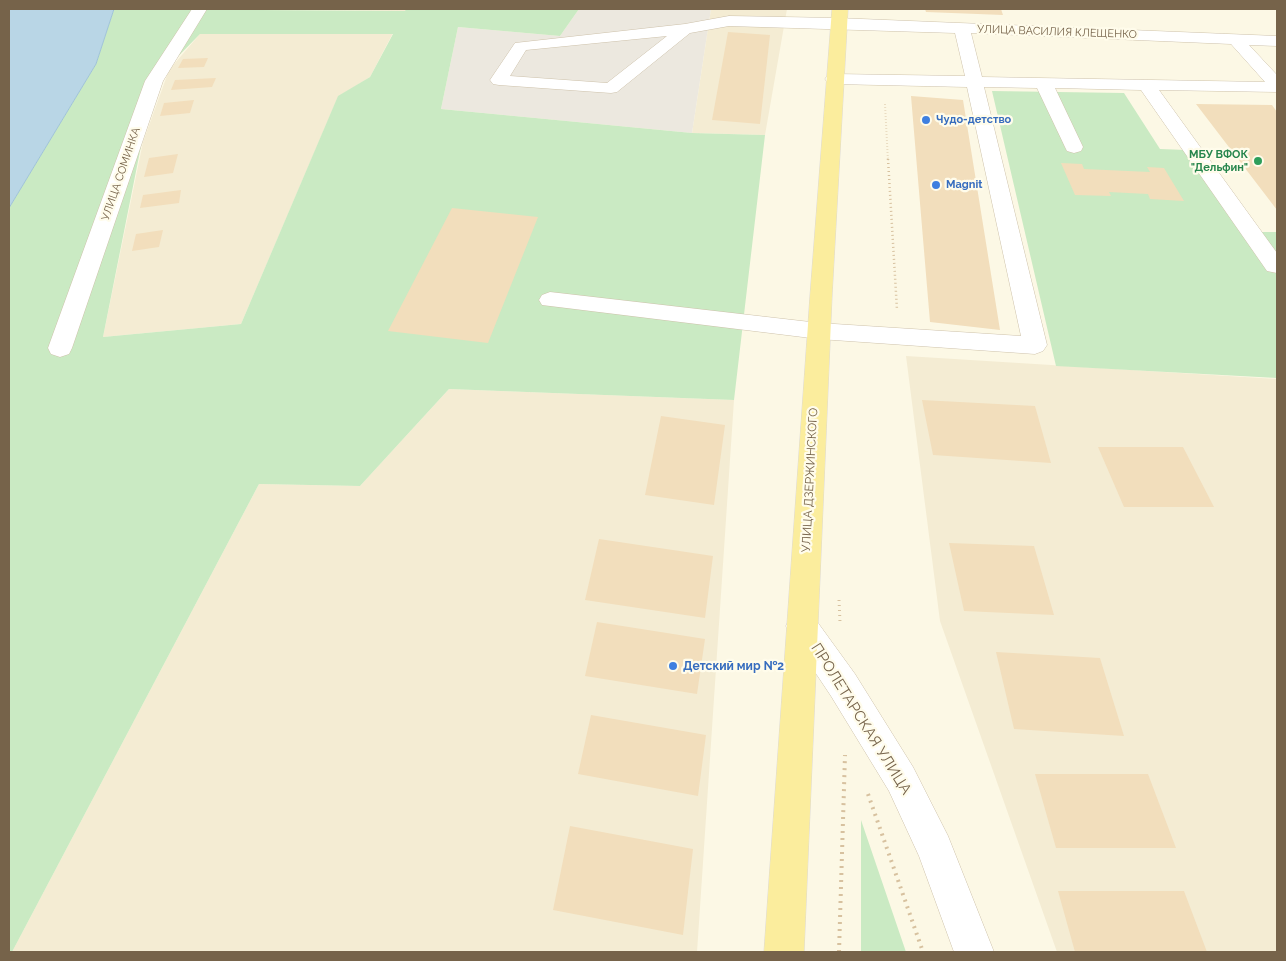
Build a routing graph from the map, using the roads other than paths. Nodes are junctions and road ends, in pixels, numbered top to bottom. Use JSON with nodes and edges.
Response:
{"nodes":[{"id":1,"x":199,"y":9,"type":"edge"},
{"id":2,"x":838,"y":16,"type":"edge"},
{"id":3,"x":630,"y":20,"type":"dead end"},
{"id":4,"x":604,"y":22,"type":"dead end"},
{"id":5,"x":962,"y":28,"type":"junction"},
{"id":6,"x":685,"y":29,"type":"junction"},
{"id":7,"x":1235,"y":39,"type":"junction"},
{"id":8,"x":574,"y":41,"type":"junction"},
{"id":9,"x":1277,"y":41,"type":"edge"},
{"id":10,"x":834,"y":79,"type":"junction"},
{"id":11,"x":975,"y":83,"type":"junction"},
{"id":12,"x":1044,"y":84,"type":"junction"},
{"id":13,"x":1147,"y":86,"type":"junction"},
{"id":14,"x":1277,"y":86,"type":"edge"},
{"id":15,"x":1074,"y":147,"type":"dead end"},
{"id":16,"x":1277,"y":266,"type":"edge"},
{"id":17,"x":550,"y":300,"type":"dead end"},
{"id":18,"x":819,"y":331,"type":"junction"},
{"id":19,"x":60,"y":348,"type":"dead end"},
{"id":20,"x":802,"y":626,"type":"junction"},
{"id":21,"x":784,"y":952,"type":"edge"},
{"id":22,"x":974,"y":952,"type":"edge"}],
"edges":[{"from":1,"to":19,"type":"street","name":"УЛИЦА СОМИНКА"},
{"from":2,"to":5,"type":"street","name":"УЛИЦА ВАСИЛИЯ КЛЕЩЕНКО"},
{"from":2,"to":6,"type":"street","name":"УЛИЦА ВАСИЛИЯ КЛЕЩЕНКО"},
{"from":2,"to":10,"type":"main road","name":"УЛИЦА ДЗЕРЖИНСКОГО"},
{"from":3,"to":6,"type":"street"},
{"from":4,"to":8,"type":"street"},
{"from":5,"to":7,"type":"street","name":"УЛИЦА ВАСИЛИЯ КЛЕЩЕНКО"},
{"from":5,"to":11,"type":"street"},
{"from":6,"to":8,"type":"street","name":"УЛИЦА ВАСИЛИЯ КЛЕЩЕНКО"},
{"from":6,"to":8,"type":"street","name":"УЛИЦА ВАСИЛИЯ КЛЕЩЕНКО"},
{"from":7,"to":9,"type":"street","name":"УЛИЦА ВАСИЛИЯ КЛЕЩЕНКО"},
{"from":7,"to":14,"type":"street"},
{"from":10,"to":11,"type":"street"},
{"from":10,"to":18,"type":"main road","name":"УЛИЦА ДЗЕРЖИНСКОГО"},
{"from":11,"to":12,"type":"street"},
{"from":11,"to":18,"type":"street"},
{"from":12,"to":13,"type":"street"},
{"from":12,"to":15,"type":"street"},
{"from":13,"to":14,"type":"street"},
{"from":13,"to":16,"type":"street"},
{"from":17,"to":18,"type":"street"},
{"from":18,"to":20,"type":"main road","name":"УЛИЦА ДЗЕРЖИНСКОГО"},
{"from":20,"to":21,"type":"main road","name":"УЛИЦА ДЗЕРЖИНСКОГО"},
{"from":20,"to":22,"type":"street","name":"ПРОЛЕТАРСКАЯ УЛИЦА"}]}
